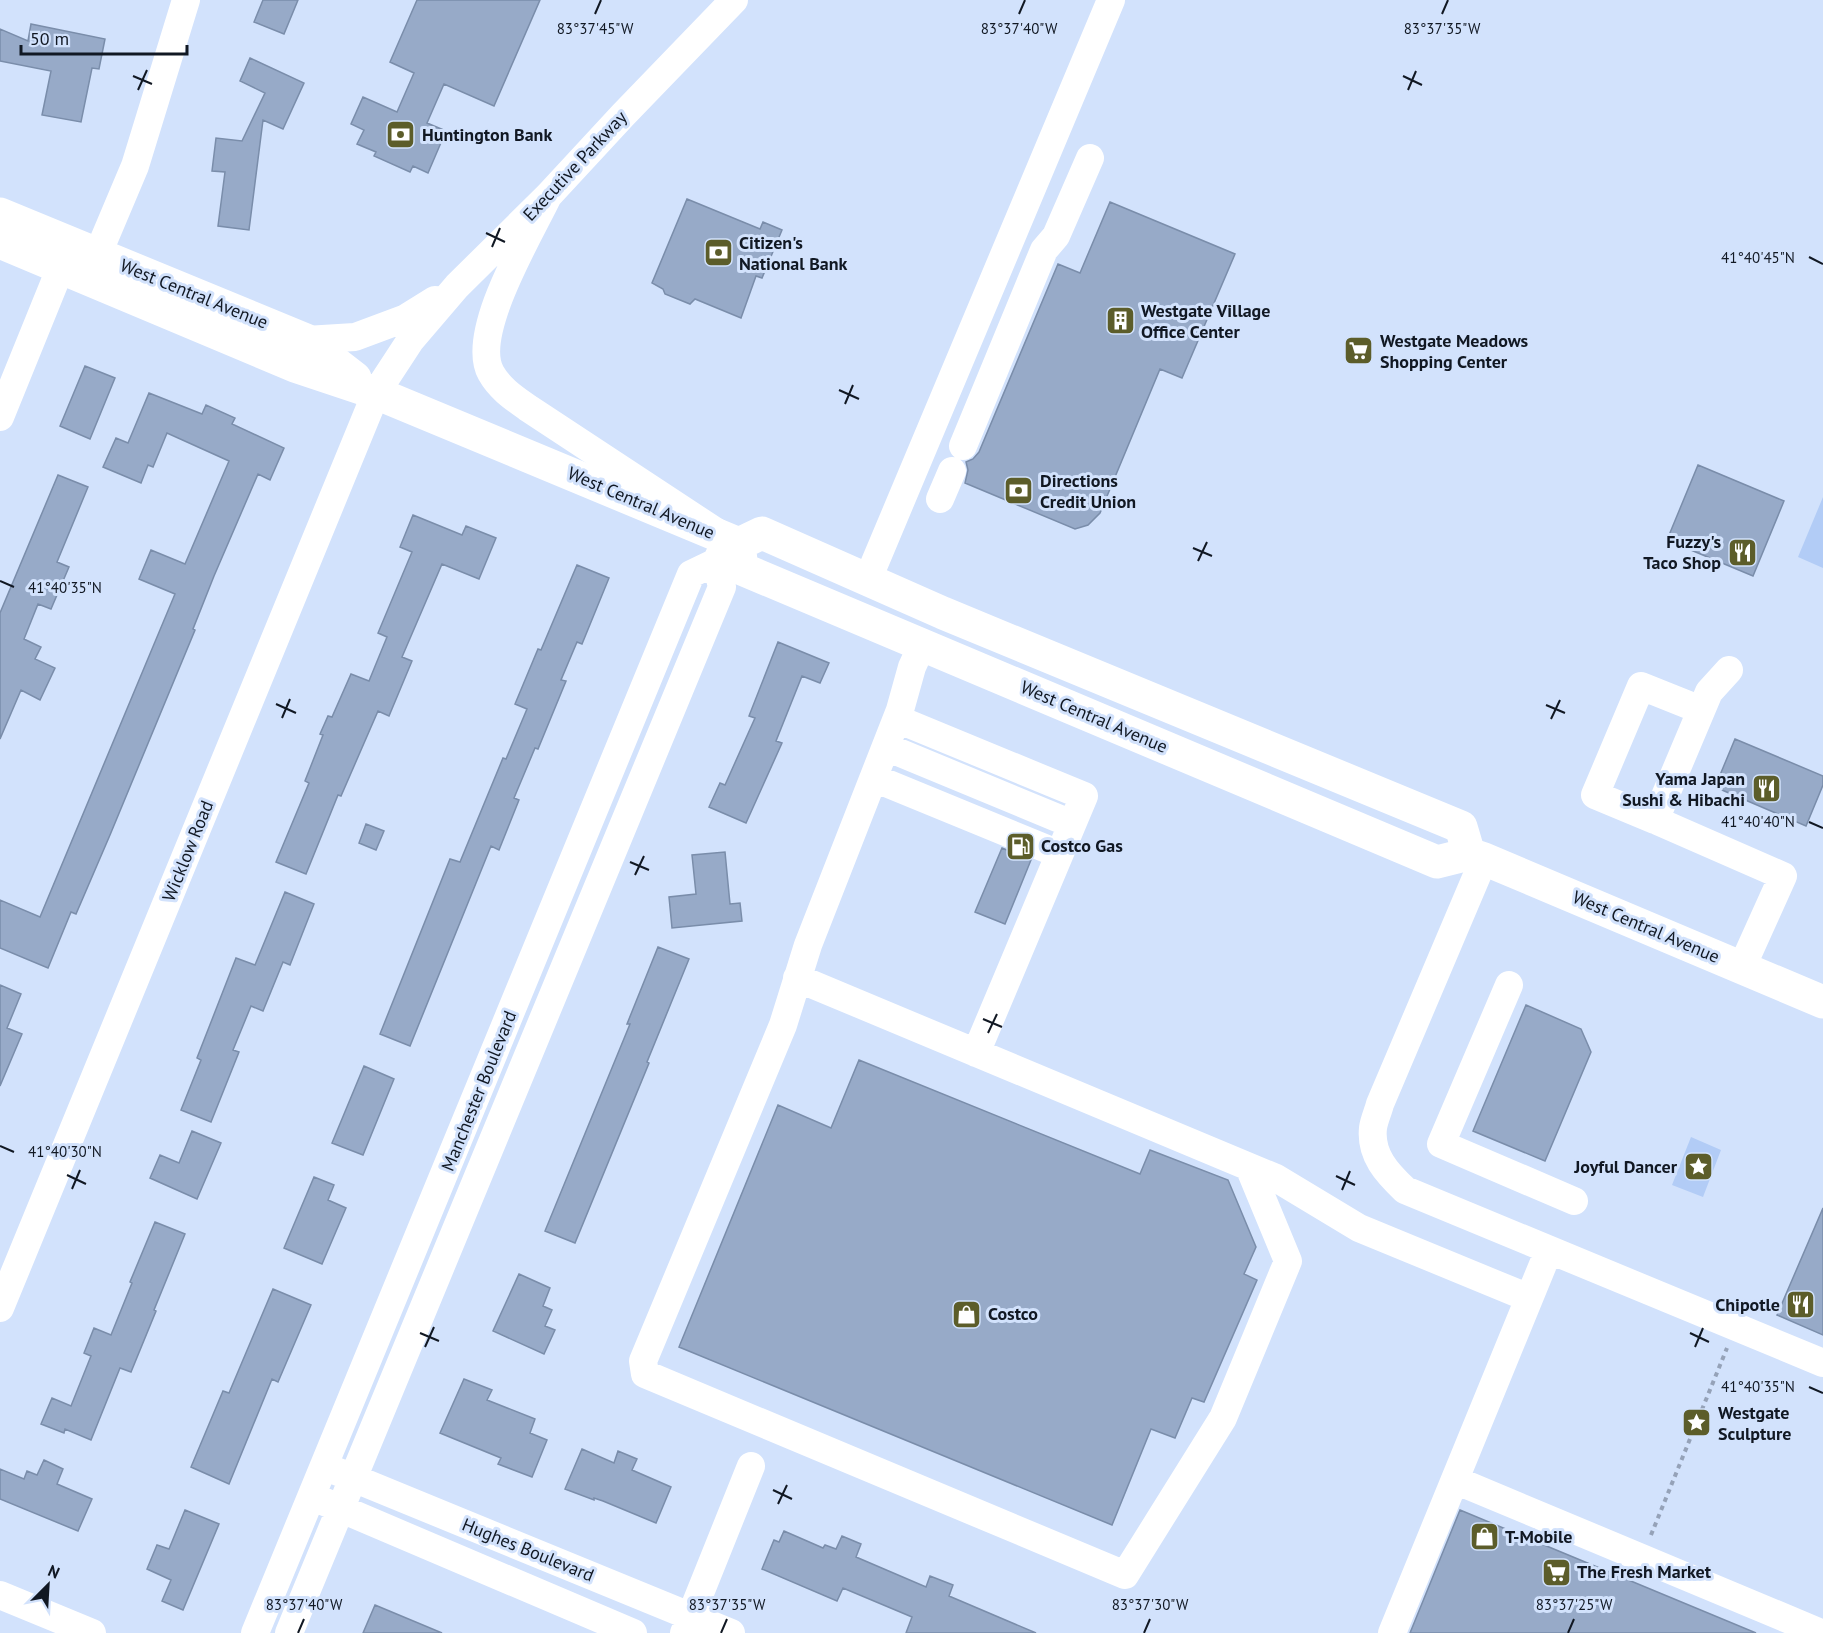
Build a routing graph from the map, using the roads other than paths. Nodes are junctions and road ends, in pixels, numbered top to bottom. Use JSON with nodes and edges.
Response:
{"nodes":[{"id":1,"x":186,"y":0,"type":"edge"},
{"id":2,"x":734,"y":0,"type":"edge"},
{"id":3,"x":1111,"y":0,"type":"edge"},
{"id":4,"x":1090,"y":158,"type":"dead end"},
{"id":5,"x":549,"y":196,"type":"junction"},
{"id":6,"x":0,"y":214,"type":"edge"},
{"id":7,"x":0,"y":242,"type":"edge"},
{"id":8,"x":79,"y":261,"type":"junction"},
{"id":9,"x":457,"y":286,"type":"junction"},
{"id":10,"x":306,"y":340,"type":"junction"},
{"id":11,"x":376,"y":393,"type":"junction"},
{"id":12,"x":0,"y":417,"type":"edge"},
{"id":13,"x":940,"y":499,"type":"dead end"},
{"id":14,"x":727,"y":548,"type":"junction"},
{"id":15,"x":868,"y":579,"type":"junction"},
{"id":16,"x":922,"y":645,"type":"junction"},
{"id":17,"x":1729,"y":670,"type":"dead end"},
{"id":18,"x":1123,"y":687,"type":"junction"},
{"id":19,"x":1701,"y":710,"type":"junction"},
{"id":20,"x":883,"y":754,"type":"junction"},
{"id":21,"x":1655,"y":820,"type":"junction"},
{"id":22,"x":1067,"y":837,"type":"junction"},
{"id":23,"x":1476,"y":856,"type":"junction"},
{"id":24,"x":1742,"y":967,"type":"junction"},
{"id":25,"x":797,"y":978,"type":"junction"},
{"id":26,"x":1509,"y":985,"type":"dead end"},
{"id":27,"x":1823,"y":1002,"type":"edge"},
{"id":28,"x":976,"y":1053,"type":"junction"},
{"id":29,"x":1249,"y":1167,"type":"junction"},
{"id":30,"x":1574,"y":1201,"type":"dead end"},
{"id":31,"x":1553,"y":1252,"type":"junction"},
{"id":32,"x":1529,"y":1298,"type":"junction"},
{"id":33,"x":0,"y":1308,"type":"edge"},
{"id":34,"x":1823,"y":1363,"type":"edge"},
{"id":35,"x":751,"y":1466,"type":"dead end"},
{"id":36,"x":325,"y":1467,"type":"junction"},
{"id":37,"x":353,"y":1478,"type":"junction"},
{"id":38,"x":1455,"y":1480,"type":"junction"},
{"id":39,"x":312,"y":1497,"type":"junction"},
{"id":40,"x":341,"y":1509,"type":"junction"},
{"id":41,"x":0,"y":1595,"type":"edge"},
{"id":42,"x":687,"y":1625,"type":"edge"},
{"id":43,"x":92,"y":1633,"type":"edge"},
{"id":44,"x":255,"y":1633,"type":"edge"},
{"id":45,"x":289,"y":1633,"type":"edge"},
{"id":46,"x":633,"y":1633,"type":"edge"},
{"id":47,"x":731,"y":1633,"type":"edge"},
{"id":48,"x":1392,"y":1633,"type":"edge"},
{"id":49,"x":1821,"y":1633,"type":"edge"}],
"edges":[{"from":1,"to":8,"type":"street"},
{"from":2,"to":5,"type":"street","name":"Executive Parkway"},
{"from":3,"to":15,"type":"street"},
{"from":4,"to":13,"type":"street"},
{"from":5,"to":9,"type":"street","name":"Executive Parkway"},
{"from":5,"to":14,"type":"street"},
{"from":6,"to":8,"type":"main road","name":"West Central Avenue"},
{"from":7,"to":8,"type":"main road","name":"West Central Avenue"},
{"from":8,"to":10,"type":"main road","name":"West Central Avenue"},
{"from":8,"to":11,"type":"main road","name":"West Central Avenue"},
{"from":8,"to":12,"type":"street"},
{"from":9,"to":10,"type":"street"},
{"from":9,"to":11,"type":"street","name":"Executive Parkway"},
{"from":10,"to":11,"type":"main road","name":"West Central Avenue"},
{"from":11,"to":14,"type":"main road","name":"West Central Avenue"},
{"from":11,"to":33,"type":"street","name":"Wicklow Road"},
{"from":14,"to":15,"type":"main road"},
{"from":14,"to":16,"type":"main road","name":"West Central Avenue"},
{"from":14,"to":36,"type":"street","name":"Manchester Boulevard"},
{"from":14,"to":37,"type":"street","name":"Manchester Boulevard"},
{"from":15,"to":18,"type":"main road"},
{"from":16,"to":18,"type":"main road"},
{"from":16,"to":20,"type":"street"},
{"from":16,"to":23,"type":"main road","name":"West Central Avenue"},
{"from":17,"to":19,"type":"street"},
{"from":18,"to":23,"type":"main road"},
{"from":19,"to":21,"type":"street"},
{"from":19,"to":21,"type":"street"},
{"from":20,"to":22,"type":"street"},
{"from":20,"to":22,"type":"street"},
{"from":20,"to":25,"type":"street"},
{"from":21,"to":24,"type":"street"},
{"from":22,"to":28,"type":"street"},
{"from":23,"to":24,"type":"main road","name":"West Central Avenue"},
{"from":23,"to":31,"type":"street"},
{"from":24,"to":27,"type":"main road","name":"West Central Avenue"},
{"from":25,"to":28,"type":"street"},
{"from":25,"to":29,"type":"street"},
{"from":26,"to":30,"type":"street"},
{"from":28,"to":29,"type":"street"},
{"from":29,"to":32,"type":"street"},
{"from":31,"to":32,"type":"street"},
{"from":31,"to":34,"type":"street"},
{"from":32,"to":38,"type":"street"},
{"from":35,"to":42,"type":"street"},
{"from":36,"to":37,"type":"street","name":"Hughes Boulevard"},
{"from":36,"to":39,"type":"street","name":"Manchester Boulevard"},
{"from":37,"to":40,"type":"street","name":"Manchester Boulevard"},
{"from":37,"to":42,"type":"street","name":"Hughes Boulevard"},
{"from":38,"to":48,"type":"street"},
{"from":38,"to":49,"type":"street"},
{"from":39,"to":40,"type":"street","name":"Hughes Boulevard"},
{"from":39,"to":44,"type":"street","name":"Manchester Boulevard"},
{"from":40,"to":45,"type":"street","name":"Manchester Boulevard"},
{"from":40,"to":46,"type":"street","name":"Hughes Boulevard"},
{"from":41,"to":43,"type":"street"},
{"from":42,"to":47,"type":"street","name":"Hughes Boulevard"}]}
